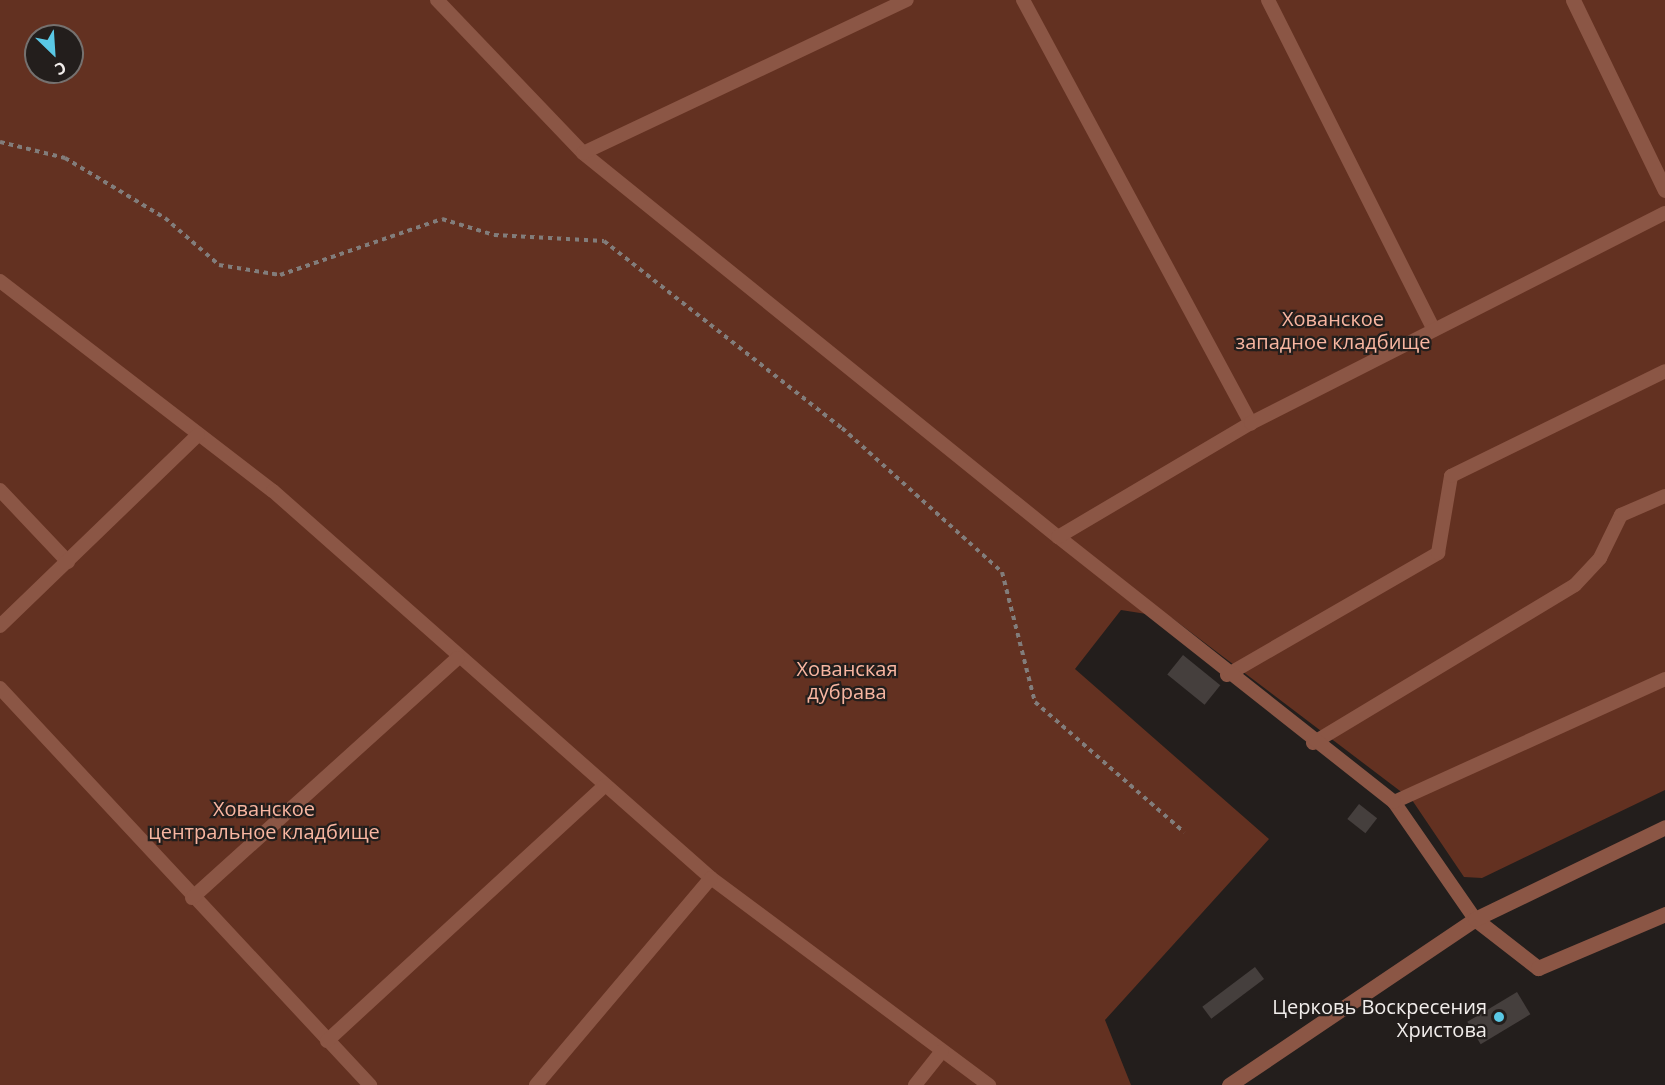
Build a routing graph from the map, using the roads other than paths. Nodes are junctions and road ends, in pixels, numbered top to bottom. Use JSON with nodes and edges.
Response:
{"nodes":[{"id":1,"x":437,"y":0,"type":"edge"},
{"id":2,"x":907,"y":0,"type":"edge"},
{"id":3,"x":1023,"y":0,"type":"edge"},
{"id":4,"x":1268,"y":0,"type":"edge"},
{"id":5,"x":1573,"y":0,"type":"edge"},
{"id":6,"x":583,"y":153,"type":"junction"},
{"id":7,"x":1665,"y":190,"type":"edge"},
{"id":8,"x":1665,"y":213,"type":"edge"},
{"id":9,"x":0,"y":281,"type":"edge"},
{"id":10,"x":1434,"y":330,"type":"junction"},
{"id":11,"x":1665,"y":371,"type":"edge"},
{"id":12,"x":1251,"y":423,"type":"junction"},
{"id":13,"x":198,"y":435,"type":"junction"},
{"id":14,"x":0,"y":490,"type":"edge"},
{"id":15,"x":1665,"y":496,"type":"edge"},
{"id":16,"x":1058,"y":537,"type":"junction"},
{"id":17,"x":68,"y":562,"type":"junction"},
{"id":18,"x":0,"y":626,"type":"edge"},
{"id":19,"x":458,"y":658,"type":"junction"},
{"id":20,"x":1227,"y":675,"type":"junction"},
{"id":21,"x":1665,"y":679,"type":"edge"},
{"id":22,"x":0,"y":688,"type":"edge"},
{"id":23,"x":1313,"y":743,"type":"junction"},
{"id":24,"x":604,"y":785,"type":"junction"},
{"id":25,"x":1394,"y":802,"type":"junction"},
{"id":26,"x":1665,"y":827,"type":"edge"},
{"id":27,"x":711,"y":878,"type":"junction"},
{"id":28,"x":192,"y":898,"type":"junction"},
{"id":29,"x":1665,"y":914,"type":"edge"},
{"id":30,"x":1475,"y":919,"type":"junction"},
{"id":31,"x":327,"y":1041,"type":"junction"},
{"id":32,"x":942,"y":1051,"type":"junction"},
{"id":33,"x":370,"y":1085,"type":"edge"},
{"id":34,"x":536,"y":1085,"type":"edge"},
{"id":35,"x":915,"y":1085,"type":"edge"},
{"id":36,"x":989,"y":1085,"type":"edge"},
{"id":37,"x":1229,"y":1085,"type":"edge"}],
"edges":[{"from":1,"to":6,"type":"lane"},
{"from":2,"to":6,"type":"lane"},
{"from":3,"to":12,"type":"lane"},
{"from":4,"to":10,"type":"lane"},
{"from":5,"to":7,"type":"street"},
{"from":6,"to":16,"type":"lane"},
{"from":8,"to":10,"type":"lane"},
{"from":9,"to":13,"type":"lane"},
{"from":10,"to":12,"type":"lane"},
{"from":11,"to":20,"type":"lane"},
{"from":12,"to":16,"type":"lane"},
{"from":13,"to":17,"type":"lane"},
{"from":13,"to":19,"type":"lane"},
{"from":14,"to":17,"type":"lane"},
{"from":15,"to":23,"type":"lane"},
{"from":16,"to":20,"type":"lane"},
{"from":17,"to":18,"type":"lane"},
{"from":19,"to":24,"type":"lane"},
{"from":19,"to":28,"type":"lane"},
{"from":20,"to":23,"type":"lane"},
{"from":21,"to":25,"type":"lane"},
{"from":22,"to":28,"type":"lane"},
{"from":23,"to":25,"type":"lane"},
{"from":24,"to":27,"type":"lane"},
{"from":24,"to":31,"type":"lane"},
{"from":25,"to":30,"type":"lane"},
{"from":26,"to":30,"type":"street"},
{"from":27,"to":32,"type":"lane"},
{"from":27,"to":34,"type":"lane"},
{"from":28,"to":31,"type":"lane"},
{"from":29,"to":30,"type":"street"},
{"from":30,"to":37,"type":"street"},
{"from":31,"to":33,"type":"lane"},
{"from":32,"to":35,"type":"lane"},
{"from":32,"to":36,"type":"lane"}]}
